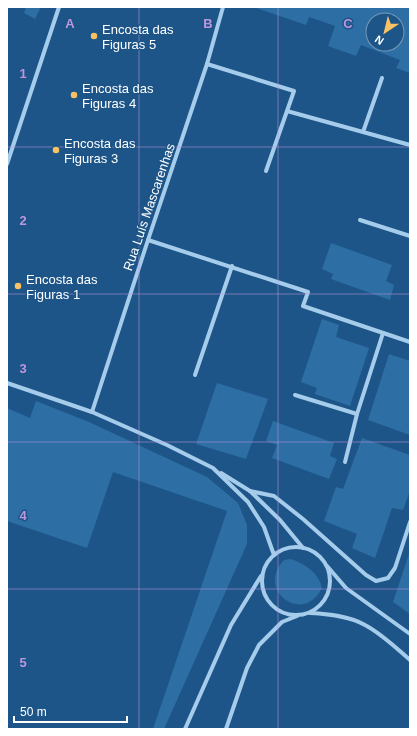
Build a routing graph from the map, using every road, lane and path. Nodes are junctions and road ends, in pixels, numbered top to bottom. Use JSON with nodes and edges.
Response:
{"nodes":[{"id":1,"x":59,"y":7,"type":"edge"},
{"id":2,"x":223,"y":7,"type":"edge"},
{"id":3,"x":207,"y":64,"type":"junction"},
{"id":4,"x":382,"y":78,"type":"dead end"},
{"id":5,"x":287,"y":112,"type":"junction"},
{"id":6,"x":363,"y":132,"type":"junction"},
{"id":7,"x":410,"y":145,"type":"edge"},
{"id":8,"x":7,"y":164,"type":"edge"},
{"id":9,"x":266,"y":171,"type":"dead end"},
{"id":10,"x":360,"y":220,"type":"dead end"},
{"id":11,"x":410,"y":236,"type":"edge"},
{"id":12,"x":148,"y":240,"type":"junction"},
{"id":13,"x":232,"y":266,"type":"junction"},
{"id":14,"x":383,"y":333,"type":"junction"},
{"id":15,"x":410,"y":342,"type":"edge"},
{"id":16,"x":195,"y":375,"type":"dead end"},
{"id":17,"x":7,"y":383,"type":"edge"},
{"id":18,"x":295,"y":395,"type":"dead end"},
{"id":19,"x":92,"y":412,"type":"junction"},
{"id":20,"x":357,"y":414,"type":"junction"},
{"id":21,"x":345,"y":462,"type":"dead end"},
{"id":22,"x":213,"y":468,"type":"junction"},
{"id":23,"x":250,"y":491,"type":"junction"},
{"id":24,"x":410,"y":522,"type":"edge"},
{"id":25,"x":303,"y":548,"type":"junction"},
{"id":26,"x":274,"y":555,"type":"junction"},
{"id":27,"x":325,"y":563,"type":"junction"},
{"id":28,"x":261,"y":576,"type":"junction"},
{"id":29,"x":309,"y":613,"type":"junction"},
{"id":30,"x":297,"y":616,"type":"junction"},
{"id":31,"x":410,"y":634,"type":"edge"},
{"id":32,"x":410,"y":660,"type":"edge"},
{"id":33,"x":185,"y":729,"type":"edge"},
{"id":34,"x":226,"y":729,"type":"edge"}],
"edges":[{"from":1,"to":8,"type":"street"},
{"from":2,"to":3,"type":"street","name":"Rua Luís Mascarenhas"},
{"from":3,"to":5,"type":"street"},
{"from":3,"to":12,"type":"street","name":"Rua Luís Mascarenhas"},
{"from":4,"to":6,"type":"street"},
{"from":5,"to":6,"type":"street"},
{"from":5,"to":9,"type":"street"},
{"from":6,"to":7,"type":"street"},
{"from":10,"to":11,"type":"street"},
{"from":12,"to":13,"type":"street"},
{"from":12,"to":19,"type":"street","name":"Rua Luís Mascarenhas"},
{"from":13,"to":14,"type":"street"},
{"from":13,"to":16,"type":"street"},
{"from":14,"to":15,"type":"street"},
{"from":14,"to":20,"type":"street"},
{"from":17,"to":19,"type":"street"},
{"from":18,"to":20,"type":"street"},
{"from":19,"to":22,"type":"street"},
{"from":20,"to":21,"type":"street"},
{"from":22,"to":23,"type":"street"},
{"from":22,"to":26,"type":"street"},
{"from":23,"to":24,"type":"street"},
{"from":23,"to":25,"type":"street"},
{"from":25,"to":26,"type":"street"},
{"from":25,"to":27,"type":"street"},
{"from":26,"to":28,"type":"street"},
{"from":27,"to":29,"type":"street"},
{"from":27,"to":31,"type":"street"},
{"from":28,"to":30,"type":"street"},
{"from":28,"to":33,"type":"street"},
{"from":29,"to":30,"type":"street"},
{"from":29,"to":32,"type":"street"},
{"from":30,"to":34,"type":"street"}]}
